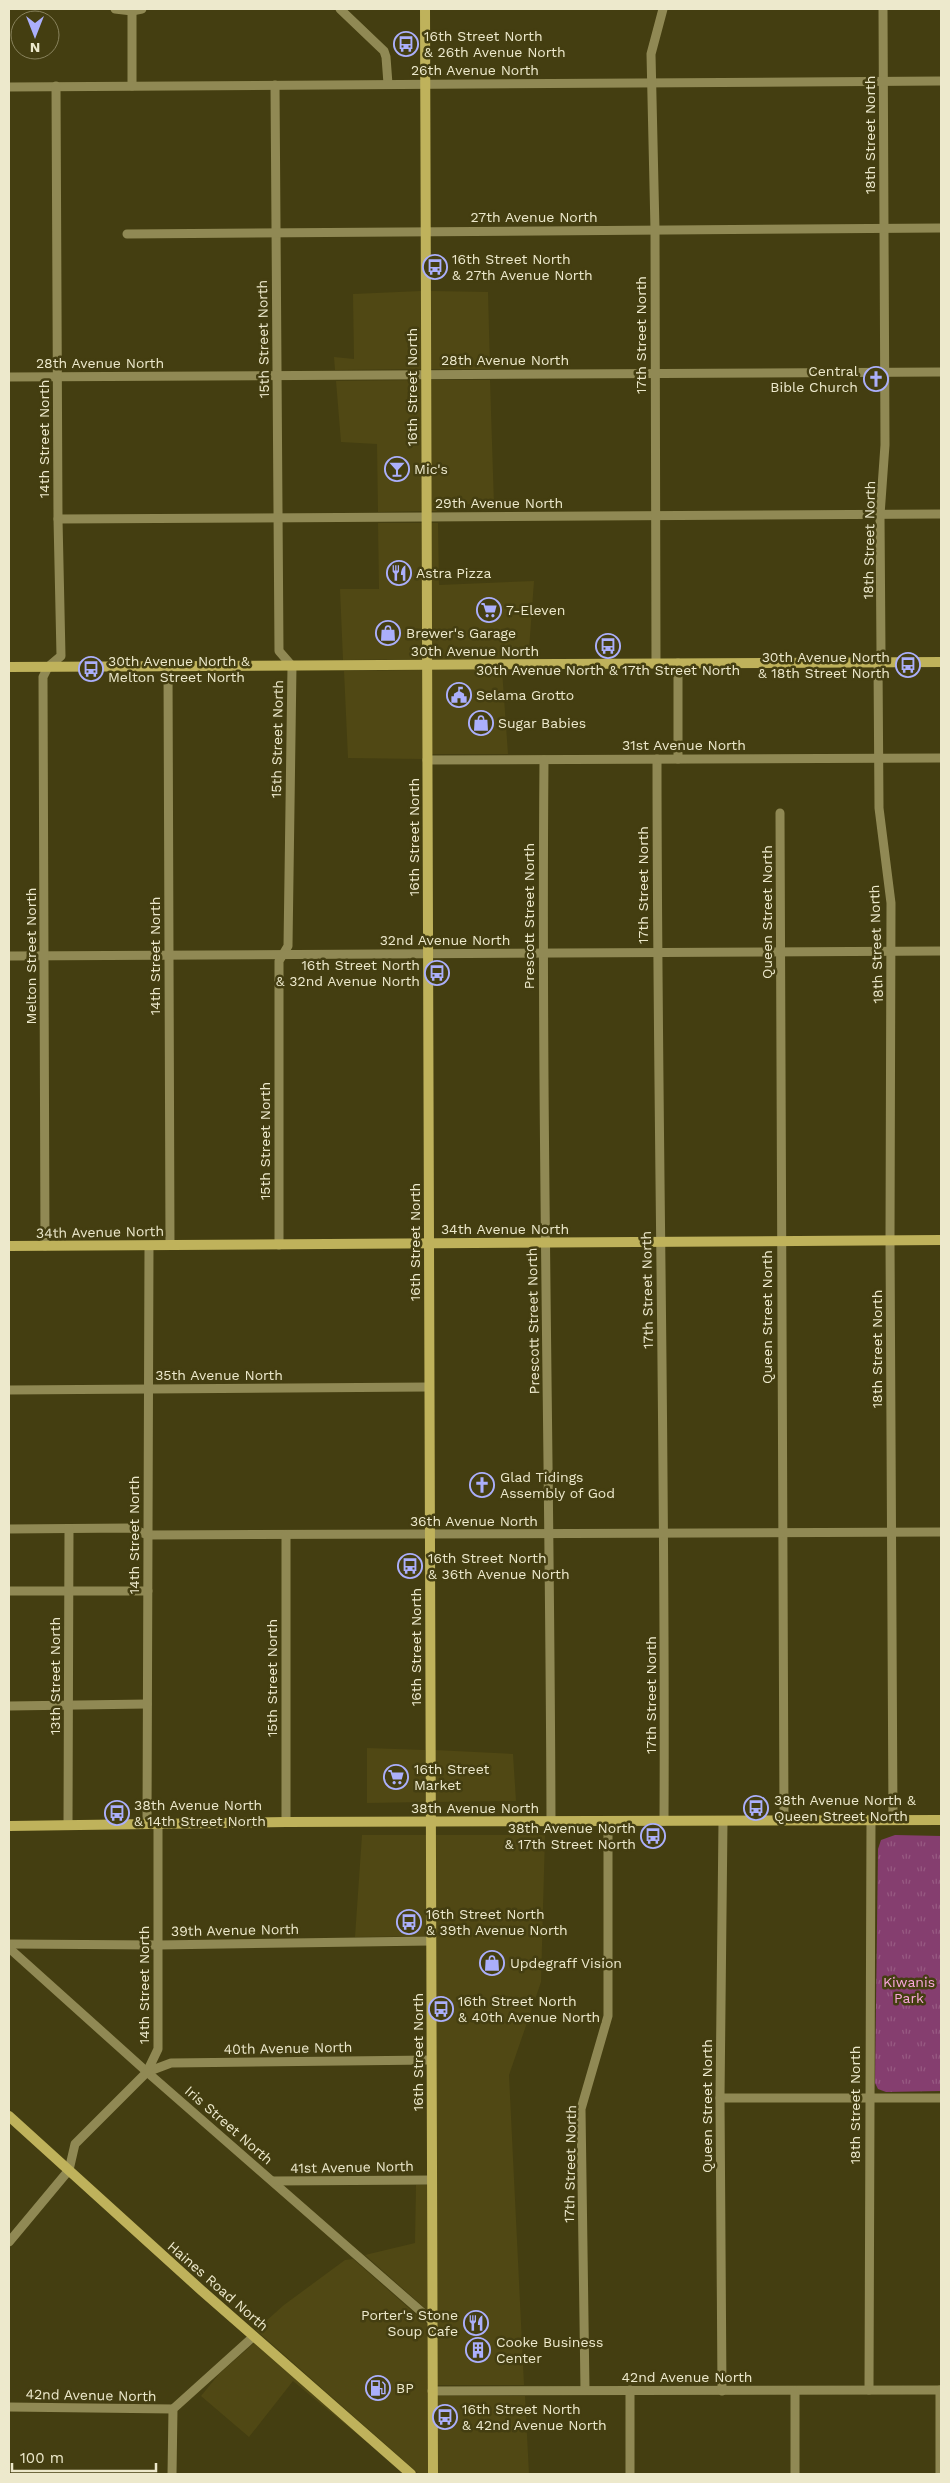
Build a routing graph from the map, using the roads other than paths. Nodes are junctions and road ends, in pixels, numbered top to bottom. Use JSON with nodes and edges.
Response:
{"nodes":[{"id":1,"x":115,"y":9,"type":"edge"},
{"id":2,"x":142,"y":9,"type":"edge"},
{"id":3,"x":340,"y":9,"type":"edge"},
{"id":4,"x":425,"y":9,"type":"edge"},
{"id":5,"x":663,"y":9,"type":"edge"},
{"id":6,"x":883,"y":9,"type":"edge"},
{"id":7,"x":132,"y":10,"type":"edge"},
{"id":8,"x":883,"y":82,"type":"junction"},
{"id":9,"x":941,"y":82,"type":"edge"},
{"id":10,"x":652,"y":83,"type":"junction"},
{"id":11,"x":388,"y":84,"type":"junction"},
{"id":12,"x":425,"y":84,"type":"junction"},
{"id":13,"x":276,"y":85,"type":"junction"},
{"id":14,"x":56,"y":86,"type":"junction"},
{"id":15,"x":132,"y":86,"type":"junction"},
{"id":16,"x":9,"y":87,"type":"edge"},
{"id":17,"x":884,"y":228,"type":"junction"},
{"id":18,"x":941,"y":228,"type":"edge"},
{"id":19,"x":655,"y":230,"type":"junction"},
{"id":20,"x":426,"y":231,"type":"junction"},
{"id":21,"x":276,"y":232,"type":"junction"},
{"id":22,"x":127,"y":234,"type":"dead end"},
{"id":23,"x":885,"y":372,"type":"junction"},
{"id":24,"x":941,"y":372,"type":"edge"},
{"id":25,"x":655,"y":373,"type":"junction"},
{"id":26,"x":277,"y":375,"type":"junction"},
{"id":27,"x":426,"y":375,"type":"junction"},
{"id":28,"x":57,"y":376,"type":"junction"},
{"id":29,"x":9,"y":377,"type":"edge"},
{"id":30,"x":941,"y":514,"type":"edge"},
{"id":31,"x":880,"y":515,"type":"junction"},
{"id":32,"x":656,"y":516,"type":"junction"},
{"id":33,"x":426,"y":517,"type":"junction"},
{"id":34,"x":277,"y":518,"type":"junction"},
{"id":35,"x":58,"y":519,"type":"junction"},
{"id":36,"x":878,"y":662,"type":"junction"},
{"id":37,"x":941,"y":662,"type":"edge"},
{"id":38,"x":656,"y":664,"type":"junction"},
{"id":39,"x":678,"y":664,"type":"junction"},
{"id":40,"x":427,"y":665,"type":"junction"},
{"id":41,"x":168,"y":666,"type":"junction"},
{"id":42,"x":292,"y":666,"type":"junction"},
{"id":43,"x":9,"y":667,"type":"edge"},
{"id":44,"x":48,"y":667,"type":"junction"},
{"id":45,"x":941,"y":758,"type":"edge"},
{"id":46,"x":657,"y":759,"type":"junction"},
{"id":47,"x":678,"y":759,"type":"junction"},
{"id":48,"x":878,"y":759,"type":"junction"},
{"id":49,"x":427,"y":760,"type":"junction"},
{"id":50,"x":544,"y":760,"type":"junction"},
{"id":51,"x":780,"y":813,"type":"dead end"},
{"id":52,"x":941,"y":951,"type":"edge"},
{"id":53,"x":657,"y":952,"type":"junction"},
{"id":54,"x":780,"y":952,"type":"junction"},
{"id":55,"x":892,"y":952,"type":"junction"},
{"id":56,"x":428,"y":954,"type":"junction"},
{"id":57,"x":542,"y":954,"type":"junction"},
{"id":58,"x":283,"y":955,"type":"junction"},
{"id":59,"x":9,"y":956,"type":"edge"},
{"id":60,"x":45,"y":956,"type":"junction"},
{"id":61,"x":169,"y":956,"type":"junction"},
{"id":62,"x":941,"y":1240,"type":"edge"},
{"id":63,"x":780,"y":1241,"type":"junction"},
{"id":64,"x":890,"y":1241,"type":"junction"},
{"id":65,"x":660,"y":1242,"type":"junction"},
{"id":66,"x":546,"y":1243,"type":"junction"},
{"id":67,"x":429,"y":1244,"type":"junction"},
{"id":68,"x":170,"y":1245,"type":"junction"},
{"id":69,"x":279,"y":1245,"type":"junction"},
{"id":70,"x":9,"y":1246,"type":"edge"},
{"id":71,"x":45,"y":1246,"type":"junction"},
{"id":72,"x":150,"y":1246,"type":"junction"},
{"id":73,"x":429,"y":1387,"type":"junction"},
{"id":74,"x":149,"y":1389,"type":"junction"},
{"id":75,"x":9,"y":1390,"type":"edge"},
{"id":76,"x":9,"y":1529,"type":"edge"},
{"id":77,"x":69,"y":1529,"type":"junction"},
{"id":78,"x":891,"y":1532,"type":"junction"},
{"id":79,"x":941,"y":1532,"type":"edge"},
{"id":80,"x":665,"y":1533,"type":"junction"},
{"id":81,"x":783,"y":1533,"type":"junction"},
{"id":82,"x":551,"y":1534,"type":"junction"},
{"id":83,"x":148,"y":1535,"type":"junction"},
{"id":84,"x":286,"y":1535,"type":"junction"},
{"id":85,"x":430,"y":1535,"type":"junction"},
{"id":86,"x":70,"y":1590,"type":"junction"},
{"id":87,"x":9,"y":1591,"type":"edge"},
{"id":88,"x":148,"y":1591,"type":"junction"},
{"id":89,"x":147,"y":1704,"type":"junction"},
{"id":90,"x":69,"y":1705,"type":"junction"},
{"id":91,"x":9,"y":1706,"type":"edge"},
{"id":92,"x":784,"y":1820,"type":"junction"},
{"id":93,"x":871,"y":1820,"type":"junction"},
{"id":94,"x":893,"y":1820,"type":"junction"},
{"id":95,"x":941,"y":1820,"type":"edge"},
{"id":96,"x":664,"y":1821,"type":"junction"},
{"id":97,"x":723,"y":1821,"type":"junction"},
{"id":98,"x":286,"y":1822,"type":"junction"},
{"id":99,"x":431,"y":1822,"type":"junction"},
{"id":100,"x":551,"y":1822,"type":"junction"},
{"id":101,"x":608,"y":1822,"type":"junction"},
{"id":102,"x":68,"y":1824,"type":"junction"},
{"id":103,"x":147,"y":1824,"type":"junction"},
{"id":104,"x":158,"y":1824,"type":"junction"},
{"id":105,"x":9,"y":1826,"type":"edge"},
{"id":106,"x":431,"y":1941,"type":"junction"},
{"id":107,"x":158,"y":1945,"type":"junction"},
{"id":108,"x":9,"y":1946,"type":"edge"},
{"id":109,"x":432,"y":2060,"type":"junction"},
{"id":110,"x":147,"y":2072,"type":"junction"},
{"id":111,"x":720,"y":2098,"type":"junction"},
{"id":112,"x":869,"y":2098,"type":"junction"},
{"id":113,"x":941,"y":2098,"type":"edge"},
{"id":114,"x":9,"y":2116,"type":"edge"},
{"id":115,"x":69,"y":2170,"type":"junction"},
{"id":116,"x":432,"y":2180,"type":"junction"},
{"id":117,"x":273,"y":2181,"type":"junction"},
{"id":118,"x":9,"y":2242,"type":"edge"},
{"id":119,"x":432,"y":2321,"type":"junction"},
{"id":120,"x":254,"y":2336,"type":"junction"},
{"id":121,"x":585,"y":2390,"type":"junction"},
{"id":122,"x":630,"y":2390,"type":"junction"},
{"id":123,"x":868,"y":2390,"type":"junction"},
{"id":124,"x":940,"y":2390,"type":"edge"},
{"id":125,"x":432,"y":2391,"type":"junction"},
{"id":126,"x":722,"y":2391,"type":"junction"},
{"id":127,"x":795,"y":2391,"type":"junction"},
{"id":128,"x":9,"y":2407,"type":"edge"},
{"id":129,"x":173,"y":2409,"type":"junction"},
{"id":130,"x":172,"y":2474,"type":"edge"},
{"id":131,"x":411,"y":2474,"type":"edge"},
{"id":132,"x":433,"y":2474,"type":"edge"},
{"id":133,"x":630,"y":2474,"type":"edge"},
{"id":134,"x":794,"y":2474,"type":"edge"},
{"id":135,"x":940,"y":2474,"type":"edge"}],
"edges":[{"from":1,"to":7,"type":"street"},
{"from":2,"to":7,"type":"street"},
{"from":3,"to":11,"type":"street"},
{"from":4,"to":12,"type":"street","name":"16th Street North"},
{"from":5,"to":10,"type":"street","name":"17th Street North"},
{"from":6,"to":8,"type":"street","name":"18th Street North"},
{"from":7,"to":15,"type":"street"},
{"from":8,"to":9,"type":"street","name":"26th Avenue North"},
{"from":8,"to":10,"type":"street","name":"26th Avenue North"},
{"from":8,"to":17,"type":"street","name":"18th Street North"},
{"from":10,"to":12,"type":"street","name":"26th Avenue North"},
{"from":10,"to":19,"type":"street","name":"17th Street North"},
{"from":11,"to":12,"type":"street","name":"26th Avenue North"},
{"from":11,"to":13,"type":"street","name":"26th Avenue North"},
{"from":12,"to":20,"type":"street","name":"16th Street North"},
{"from":13,"to":15,"type":"street","name":"26th Avenue North"},
{"from":13,"to":21,"type":"street","name":"15th Street North"},
{"from":14,"to":15,"type":"street","name":"26th Avenue North"},
{"from":14,"to":16,"type":"street","name":"26th Avenue North"},
{"from":14,"to":28,"type":"street","name":"14th Street North"},
{"from":17,"to":18,"type":"street","name":"27th Avenue North"},
{"from":17,"to":19,"type":"street","name":"27th Avenue North"},
{"from":17,"to":23,"type":"street","name":"18th Street North"},
{"from":19,"to":20,"type":"street","name":"27th Avenue North"},
{"from":19,"to":25,"type":"street","name":"17th Street North"},
{"from":20,"to":21,"type":"street","name":"27th Avenue North"},
{"from":20,"to":27,"type":"street","name":"16th Street North"},
{"from":21,"to":22,"type":"street","name":"27th Avenue North"},
{"from":21,"to":26,"type":"street","name":"15th Street North"},
{"from":23,"to":24,"type":"street","name":"28th Avenue North"},
{"from":23,"to":25,"type":"street","name":"28th Avenue North"},
{"from":23,"to":31,"type":"street","name":"18th Street North"},
{"from":25,"to":27,"type":"street","name":"28th Avenue North"},
{"from":25,"to":32,"type":"street","name":"17th Street North"},
{"from":26,"to":27,"type":"street","name":"28th Avenue North"},
{"from":26,"to":28,"type":"street","name":"28th Avenue North"},
{"from":26,"to":34,"type":"street","name":"15th Street North"},
{"from":27,"to":33,"type":"street","name":"16th Street North"},
{"from":28,"to":29,"type":"street","name":"28th Avenue North"},
{"from":28,"to":35,"type":"street","name":"14th Street North"},
{"from":30,"to":31,"type":"street","name":"29th Avenue North"},
{"from":31,"to":32,"type":"street","name":"29th Avenue North"},
{"from":31,"to":36,"type":"street","name":"18th Street North"},
{"from":32,"to":33,"type":"street","name":"29th Avenue North"},
{"from":32,"to":38,"type":"street","name":"17th Street North"},
{"from":33,"to":34,"type":"street","name":"29th Avenue North"},
{"from":33,"to":40,"type":"street","name":"16th Street North"},
{"from":34,"to":35,"type":"street","name":"29th Avenue North"},
{"from":34,"to":42,"type":"street","name":"15th Street North"},
{"from":35,"to":44,"type":"street","name":"14th Street North"},
{"from":36,"to":37,"type":"street","name":"30th Avenue North"},
{"from":36,"to":39,"type":"street","name":"30th Avenue North"},
{"from":36,"to":48,"type":"street","name":"18th Street North"},
{"from":38,"to":39,"type":"street","name":"30th Avenue North"},
{"from":38,"to":40,"type":"street","name":"30th Avenue North"},
{"from":39,"to":47,"type":"street"},
{"from":40,"to":42,"type":"street","name":"30th Avenue North"},
{"from":40,"to":49,"type":"street","name":"16th Street North"},
{"from":41,"to":42,"type":"street","name":"30th Avenue North"},
{"from":41,"to":44,"type":"street","name":"30th Avenue North"},
{"from":41,"to":61,"type":"street","name":"14th Street North"},
{"from":42,"to":58,"type":"street","name":"15th Street North"},
{"from":43,"to":44,"type":"street","name":"30th Avenue North"},
{"from":44,"to":60,"type":"street","name":"Melton Street North"},
{"from":45,"to":48,"type":"street","name":"31st Avenue North"},
{"from":46,"to":47,"type":"street","name":"31st Avenue North"},
{"from":46,"to":50,"type":"street","name":"31st Avenue North"},
{"from":46,"to":53,"type":"street","name":"17th Street North"},
{"from":47,"to":48,"type":"street","name":"31st Avenue North"},
{"from":48,"to":55,"type":"street","name":"18th Street North"},
{"from":49,"to":50,"type":"street","name":"31st Avenue North"},
{"from":49,"to":56,"type":"street","name":"16th Street North"},
{"from":50,"to":57,"type":"street","name":"Prescott Street North"},
{"from":51,"to":54,"type":"street","name":"Queen Street North"},
{"from":52,"to":55,"type":"street","name":"32nd Avenue North"},
{"from":53,"to":54,"type":"street","name":"32nd Avenue North"},
{"from":53,"to":57,"type":"street","name":"32nd Avenue North"},
{"from":53,"to":65,"type":"street","name":"17th Street North"},
{"from":54,"to":55,"type":"street","name":"32nd Avenue North"},
{"from":54,"to":63,"type":"street","name":"Queen Street North"},
{"from":55,"to":64,"type":"street","name":"18th Street North"},
{"from":56,"to":57,"type":"street","name":"32nd Avenue North"},
{"from":56,"to":58,"type":"street","name":"32nd Avenue North"},
{"from":56,"to":67,"type":"street","name":"16th Street North"},
{"from":57,"to":66,"type":"street","name":"Prescott Street North"},
{"from":58,"to":61,"type":"street","name":"32nd Avenue North"},
{"from":58,"to":69,"type":"street","name":"15th Street North"},
{"from":59,"to":60,"type":"street","name":"32nd Avenue North"},
{"from":60,"to":61,"type":"street","name":"32nd Avenue North"},
{"from":60,"to":71,"type":"street","name":"Melton Street North"},
{"from":61,"to":68,"type":"street","name":"14th Street North"},
{"from":62,"to":64,"type":"street","name":"34th Avenue North"},
{"from":63,"to":64,"type":"street","name":"34th Avenue North"},
{"from":63,"to":65,"type":"street","name":"34th Avenue North"},
{"from":63,"to":81,"type":"street","name":"Queen Street North"},
{"from":64,"to":78,"type":"street","name":"18th Street North"},
{"from":65,"to":66,"type":"street","name":"34th Avenue North"},
{"from":65,"to":80,"type":"street","name":"17th Street North"},
{"from":66,"to":67,"type":"street","name":"34th Avenue North"},
{"from":66,"to":82,"type":"street","name":"Prescott Street North"},
{"from":67,"to":69,"type":"street","name":"34th Avenue North"},
{"from":67,"to":73,"type":"street","name":"16th Street North"},
{"from":68,"to":69,"type":"street","name":"34th Avenue North"},
{"from":68,"to":72,"type":"street","name":"34th Avenue North"},
{"from":70,"to":71,"type":"street","name":"34th Avenue North"},
{"from":71,"to":72,"type":"street","name":"34th Avenue North"},
{"from":72,"to":74,"type":"street","name":"14th Street North"},
{"from":73,"to":74,"type":"street","name":"35th Avenue North"},
{"from":73,"to":85,"type":"street","name":"16th Street North"},
{"from":74,"to":75,"type":"street","name":"35th Avenue North"},
{"from":74,"to":83,"type":"street","name":"14th Street North"},
{"from":76,"to":77,"type":"street","name":"36th Avenue North"},
{"from":77,"to":83,"type":"street","name":"36th Avenue North"},
{"from":77,"to":86,"type":"street","name":"13th Street North"},
{"from":78,"to":79,"type":"street","name":"36th Avenue North"},
{"from":78,"to":81,"type":"street","name":"36th Avenue North"},
{"from":78,"to":94,"type":"street","name":"18th Street North"},
{"from":80,"to":81,"type":"street","name":"36th Avenue North"},
{"from":80,"to":82,"type":"street","name":"36th Avenue North"},
{"from":80,"to":96,"type":"street","name":"17th Street North"},
{"from":81,"to":92,"type":"street","name":"Queen Street North"},
{"from":82,"to":85,"type":"street","name":"36th Avenue North"},
{"from":82,"to":100,"type":"street","name":"Prescott Street North"},
{"from":83,"to":84,"type":"street","name":"36th Avenue North"},
{"from":83,"to":88,"type":"street","name":"14th Street North"},
{"from":84,"to":85,"type":"street","name":"36th Avenue North"},
{"from":84,"to":98,"type":"street","name":"15th Street North"},
{"from":85,"to":99,"type":"street","name":"16th Street North"},
{"from":86,"to":87,"type":"street"},
{"from":86,"to":88,"type":"street"},
{"from":86,"to":90,"type":"street","name":"13th Street North"},
{"from":88,"to":89,"type":"street","name":"14th Street North"},
{"from":89,"to":90,"type":"street"},
{"from":89,"to":103,"type":"street","name":"14th Street North"},
{"from":90,"to":91,"type":"street"},
{"from":90,"to":102,"type":"street","name":"13th Street North"},
{"from":92,"to":93,"type":"street","name":"38th Avenue North"},
{"from":92,"to":97,"type":"street","name":"38th Avenue North"},
{"from":93,"to":94,"type":"street","name":"38th Avenue North"},
{"from":93,"to":112,"type":"street","name":"18th Street North"},
{"from":94,"to":95,"type":"street","name":"38th Avenue North"},
{"from":96,"to":97,"type":"street","name":"38th Avenue North"},
{"from":96,"to":101,"type":"street","name":"38th Avenue North"},
{"from":97,"to":111,"type":"street","name":"Queen Street North"},
{"from":98,"to":99,"type":"street","name":"38th Avenue North"},
{"from":98,"to":104,"type":"street","name":"38th Avenue North"},
{"from":99,"to":100,"type":"street","name":"38th Avenue North"},
{"from":99,"to":106,"type":"street","name":"16th Street North"},
{"from":100,"to":101,"type":"street","name":"38th Avenue North"},
{"from":101,"to":121,"type":"street","name":"17th Street North"},
{"from":102,"to":103,"type":"street","name":"38th Avenue North"},
{"from":102,"to":105,"type":"street","name":"38th Avenue North"},
{"from":103,"to":104,"type":"street","name":"38th Avenue North"},
{"from":104,"to":107,"type":"street","name":"14th Street North"},
{"from":106,"to":107,"type":"street","name":"39th Avenue North"},
{"from":106,"to":109,"type":"street","name":"16th Street North"},
{"from":107,"to":108,"type":"street","name":"39th Avenue North"},
{"from":107,"to":110,"type":"street","name":"14th Street North"},
{"from":108,"to":110,"type":"street","name":"Iris Street North"},
{"from":109,"to":110,"type":"street","name":"40th Avenue North"},
{"from":109,"to":116,"type":"street","name":"16th Street North"},
{"from":110,"to":115,"type":"street","name":"14th Street North"},
{"from":110,"to":117,"type":"street","name":"Iris Street North"},
{"from":111,"to":112,"type":"street"},
{"from":111,"to":126,"type":"street","name":"Queen Street North"},
{"from":112,"to":113,"type":"street"},
{"from":112,"to":123,"type":"street","name":"18th Street North"},
{"from":114,"to":115,"type":"street","name":"Haines Road North"},
{"from":115,"to":118,"type":"street","name":"14th Street North"},
{"from":115,"to":120,"type":"street","name":"Haines Road North"},
{"from":116,"to":117,"type":"street","name":"41st Avenue North"},
{"from":116,"to":119,"type":"street","name":"16th Street North"},
{"from":117,"to":119,"type":"street","name":"Iris Street North"},
{"from":119,"to":125,"type":"street","name":"16th Street North"},
{"from":120,"to":129,"type":"street"},
{"from":120,"to":131,"type":"street","name":"Haines Road North"},
{"from":121,"to":122,"type":"street","name":"42nd Avenue North"},
{"from":121,"to":125,"type":"street","name":"42nd Avenue North"},
{"from":122,"to":126,"type":"street","name":"42nd Avenue North"},
{"from":122,"to":133,"type":"street"},
{"from":123,"to":124,"type":"street","name":"42nd Avenue North"},
{"from":123,"to":127,"type":"street","name":"42nd Avenue North"},
{"from":124,"to":135,"type":"street"},
{"from":125,"to":132,"type":"street","name":"16th Street North"},
{"from":126,"to":127,"type":"street","name":"42nd Avenue North"},
{"from":127,"to":134,"type":"street"},
{"from":128,"to":129,"type":"street","name":"42nd Avenue North"},
{"from":129,"to":130,"type":"street"}]}
